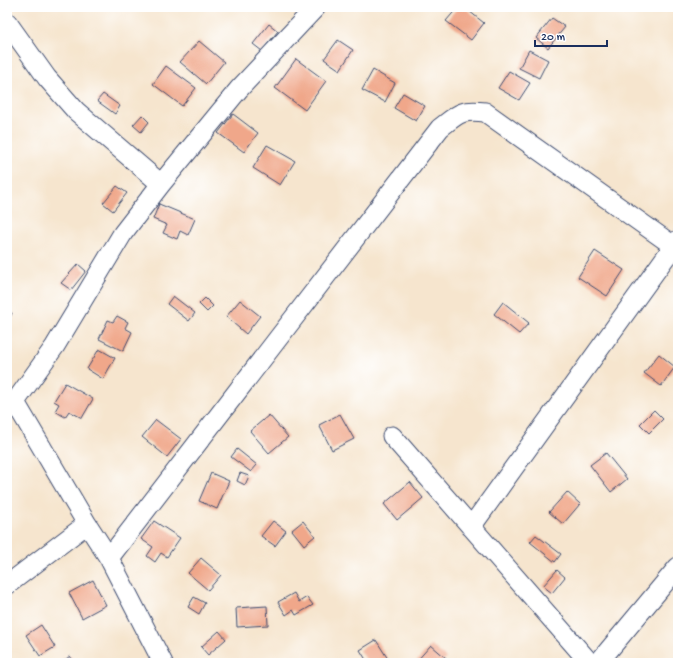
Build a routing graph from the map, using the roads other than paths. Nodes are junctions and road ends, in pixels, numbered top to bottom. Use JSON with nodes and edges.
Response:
{"nodes":[{"id":1,"x":316,"y":7,"type":"edge"},
{"id":2,"x":7,"y":22,"type":"edge"},
{"id":3,"x":161,"y":184,"type":"junction"},
{"id":4,"x":677,"y":245,"type":"edge"},
{"id":5,"x":11,"y":395,"type":"edge"},
{"id":6,"x":392,"y":436,"type":"dead end"},
{"id":7,"x":87,"y":524,"type":"junction"},
{"id":8,"x":471,"y":527,"type":"junction"},
{"id":9,"x":109,"y":558,"type":"junction"},
{"id":10,"x":678,"y":567,"type":"edge"},
{"id":11,"x":7,"y":585,"type":"edge"},
{"id":12,"x":163,"y":663,"type":"edge"},
{"id":13,"x":590,"y":663,"type":"edge"},
{"id":14,"x":598,"y":663,"type":"edge"}],
"edges":[{"from":1,"to":3,"type":"street"},
{"from":2,"to":3,"type":"street"},
{"from":3,"to":5,"type":"street"},
{"from":4,"to":8,"type":"street"},
{"from":4,"to":9,"type":"street"},
{"from":5,"to":7,"type":"street"},
{"from":6,"to":8,"type":"street"},
{"from":7,"to":9,"type":"street"},
{"from":7,"to":11,"type":"street"},
{"from":8,"to":13,"type":"street"},
{"from":9,"to":12,"type":"street"},
{"from":10,"to":14,"type":"street"}]}
